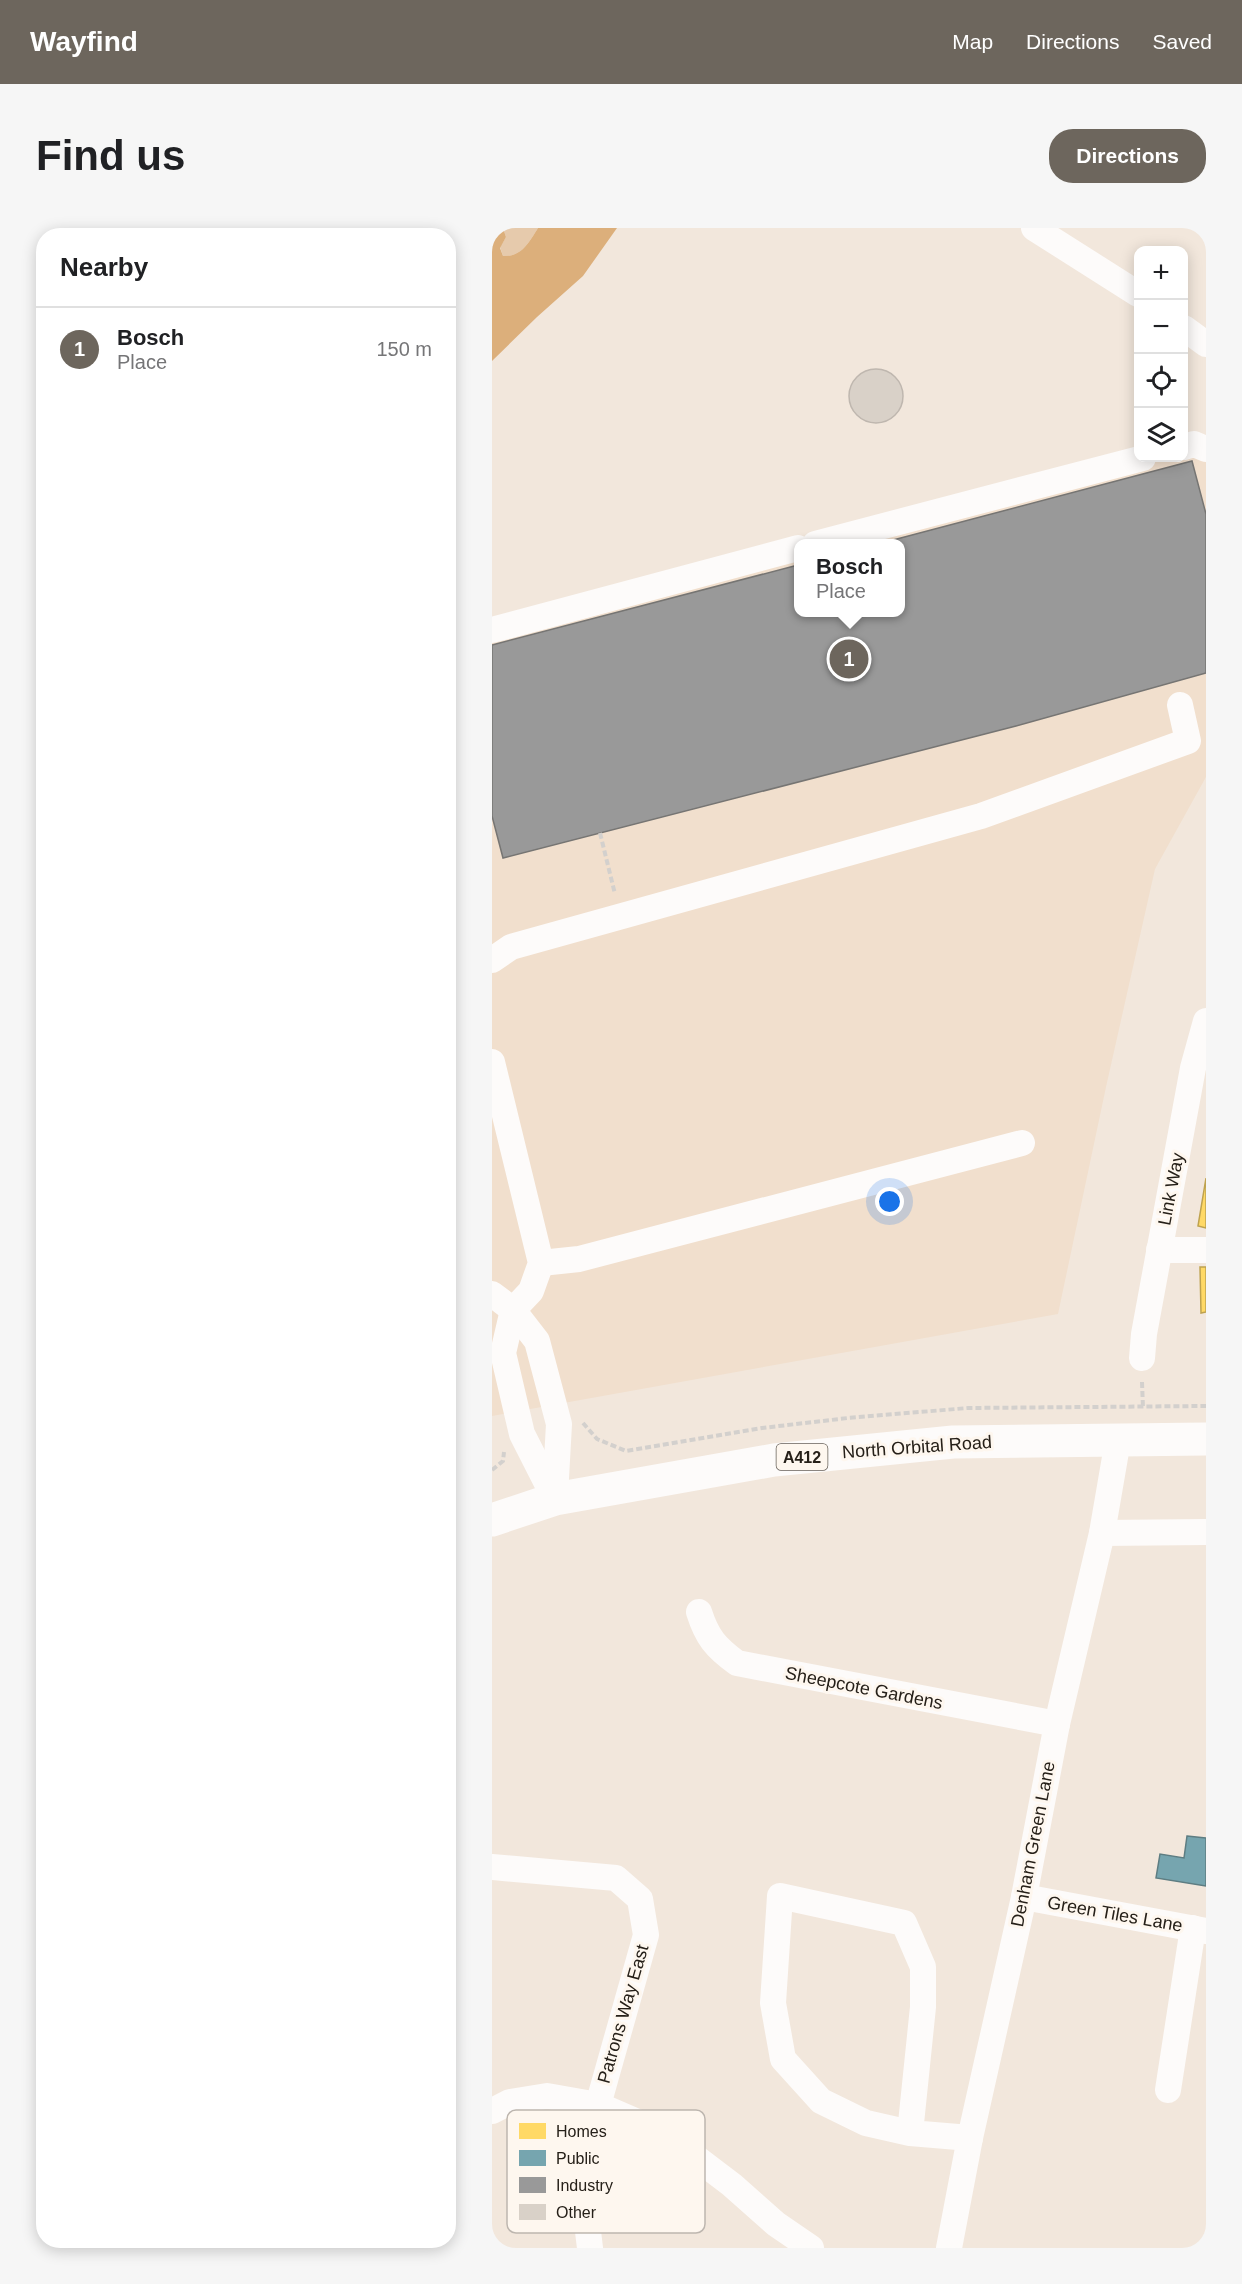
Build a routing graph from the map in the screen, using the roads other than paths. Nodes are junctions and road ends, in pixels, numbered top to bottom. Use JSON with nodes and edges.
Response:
{"nodes":[{"id":1,"x":1034,"y":228,"type":"edge"},
{"id":2,"x":1134,"y":291,"type":"edge"},
{"id":3,"x":1188,"y":331,"type":"edge"},
{"id":4,"x":1206,"y":345,"type":"edge"},
{"id":5,"x":1188,"y":446,"type":"edge"},
{"id":6,"x":1206,"y":449,"type":"edge"},
{"id":7,"x":1134,"y":460,"type":"edge"},
{"id":8,"x":830,"y":539,"type":"edge"},
{"id":9,"x":794,"y":549,"type":"edge"},
{"id":10,"x":492,"y":630,"type":"edge"},
{"id":11,"x":1180,"y":705,"type":"dead end"},
{"id":12,"x":492,"y":960,"type":"edge"},
{"id":13,"x":1206,"y":1021,"type":"edge"},
{"id":14,"x":492,"y":1062,"type":"edge"},
{"id":15,"x":1199,"y":1071,"type":"edge"},
{"id":16,"x":1022,"y":1143,"type":"dead end"},
{"id":17,"x":1159,"y":1250,"type":"junction"},
{"id":18,"x":1206,"y":1250,"type":"edge"},
{"id":19,"x":541,"y":1263,"type":"junction"},
{"id":20,"x":492,"y":1294,"type":"edge"},
{"id":21,"x":513,"y":1310,"type":"junction"},
{"id":22,"x":1142,"y":1358,"type":"road end"},
{"id":23,"x":1206,"y":1439,"type":"edge"},
{"id":24,"x":1131,"y":1440,"type":"junction"},
{"id":25,"x":555,"y":1499,"type":"junction"},
{"id":26,"x":492,"y":1520,"type":"edge"},
{"id":27,"x":1206,"y":1532,"type":"edge"},
{"id":28,"x":1102,"y":1533,"type":"junction"},
{"id":29,"x":699,"y":1612,"type":"dead end"},
{"id":30,"x":1057,"y":1724,"type":"junction"},
{"id":31,"x":492,"y":1867,"type":"edge"},
{"id":32,"x":1024,"y":1897,"type":"junction"},
{"id":33,"x":1199,"y":1930,"type":"edge"},
{"id":34,"x":1167,"y":2090,"type":"dead end"},
{"id":35,"x":598,"y":2105,"type":"junction"},
{"id":36,"x":596,"y":2110,"type":"edge"},
{"id":37,"x":610,"y":2110,"type":"edge"},
{"id":38,"x":492,"y":2111,"type":"edge"},
{"id":39,"x":910,"y":2133,"type":"junction"},
{"id":40,"x":970,"y":2138,"type":"junction"},
{"id":41,"x":705,"y":2164,"type":"edge"},
{"id":42,"x":588,"y":2233,"type":"edge"},
{"id":43,"x":590,"y":2248,"type":"edge"},
{"id":44,"x":811,"y":2248,"type":"edge"},
{"id":45,"x":949,"y":2248,"type":"edge"}],
"edges":[{"from":1,"to":2,"type":"street"},
{"from":3,"to":4,"type":"street"},
{"from":5,"to":6,"type":"street"},
{"from":7,"to":8,"type":"street"},
{"from":9,"to":10,"type":"street"},
{"from":11,"to":12,"type":"street"},
{"from":13,"to":15,"type":"street","name":"Link Way"},
{"from":14,"to":19,"type":"street"},
{"from":15,"to":17,"type":"street","name":"Link Way"},
{"from":16,"to":19,"type":"street"},
{"from":17,"to":18,"type":"street"},
{"from":17,"to":22,"type":"street","name":"Link Way"},
{"from":19,"to":21,"type":"street"},
{"from":20,"to":21,"type":"street"},
{"from":21,"to":25,"type":"street"},
{"from":21,"to":25,"type":"street"},
{"from":23,"to":24,"type":"main road","name":"North Orbital Road","number":"A412"},
{"from":24,"to":25,"type":"main road","name":"North Orbital Road","number":"A412"},
{"from":24,"to":28,"type":"street","name":"Denham Green Lane"},
{"from":25,"to":26,"type":"main road","name":"North Orbital Road","number":"A412"},
{"from":27,"to":28,"type":"street"},
{"from":28,"to":30,"type":"street","name":"Denham Green Lane"},
{"from":29,"to":30,"type":"street","name":"Sheepcote Gardens"},
{"from":30,"to":32,"type":"street","name":"Denham Green Lane"},
{"from":31,"to":35,"type":"street","name":"Patrons Way East"},
{"from":32,"to":33,"type":"street","name":"Green Tiles Lane"},
{"from":32,"to":40,"type":"street","name":"Denham Green Lane"},
{"from":33,"to":34,"type":"street"},
{"from":35,"to":36,"type":"street","name":"Patrons Way East"},
{"from":35,"to":37,"type":"street"},
{"from":35,"to":38,"type":"street"},
{"from":39,"to":39,"type":"street"},
{"from":39,"to":40,"type":"street"},
{"from":40,"to":45,"type":"street","name":"Denham Green Lane"},
{"from":41,"to":44,"type":"street"},
{"from":42,"to":43,"type":"street","name":"Patrons Way East"}]}
